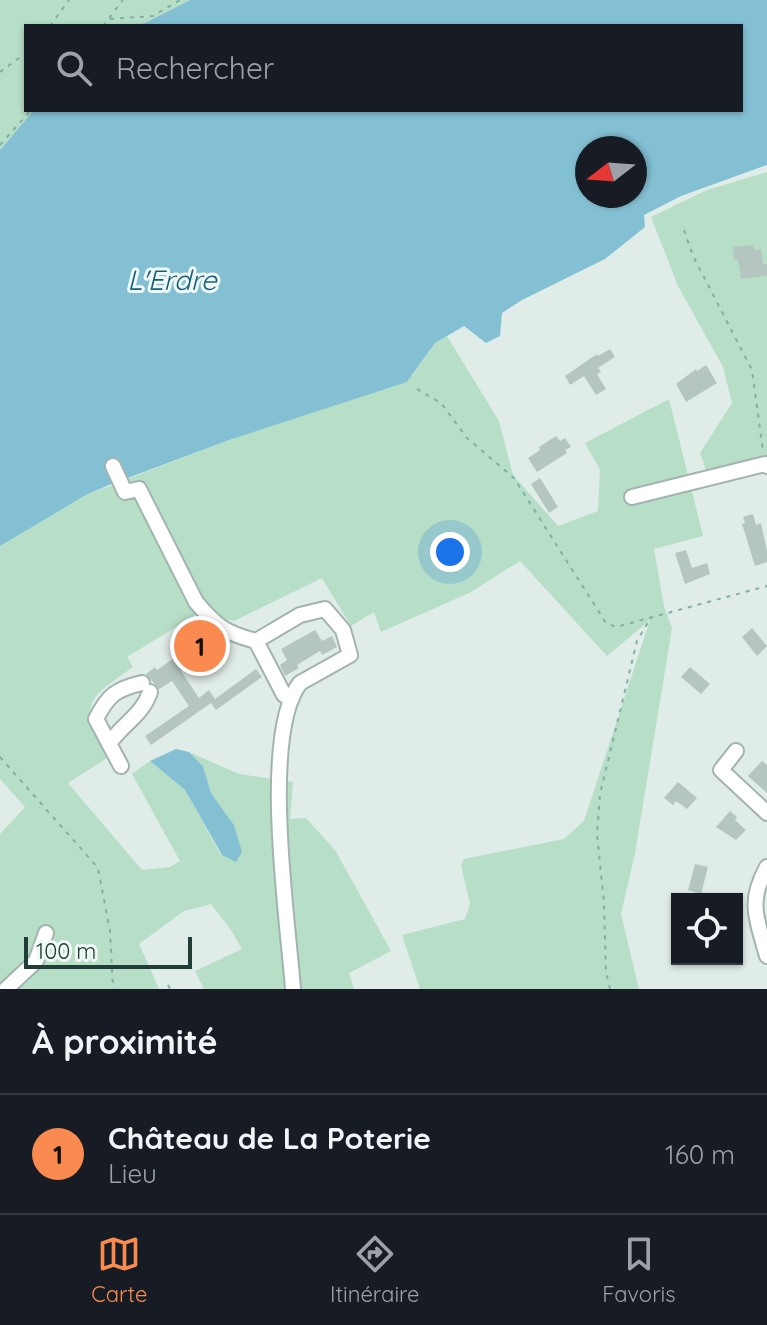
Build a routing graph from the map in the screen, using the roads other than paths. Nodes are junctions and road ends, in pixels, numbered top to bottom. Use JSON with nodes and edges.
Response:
{"nodes":[{"id":1,"x":766,"y":465,"type":"edge"},
{"id":2,"x":113,"y":466,"type":"dead end"},
{"id":3,"x":632,"y":497,"type":"dead end"},
{"id":4,"x":256,"y":641,"type":"junction"},
{"id":5,"x":292,"y":698,"type":"junction"},
{"id":6,"x":109,"y":744,"type":"junction"},
{"id":7,"x":736,"y":751,"type":"dead end"},
{"id":8,"x":121,"y":766,"type":"dead end"},
{"id":9,"x":767,"y":813,"type":"edge"},
{"id":10,"x":767,"y":867,"type":"edge"},
{"id":11,"x":46,"y":933,"type":"dead end"},
{"id":12,"x":767,"y":956,"type":"edge"},
{"id":13,"x":6,"y":989,"type":"edge"},
{"id":14,"x":293,"y":989,"type":"edge"}],
"edges":[{"from":1,"to":3,"type":"street"},
{"from":2,"to":4,"type":"street"},
{"from":4,"to":5,"type":"street"},
{"from":4,"to":5,"type":"street"},
{"from":5,"to":14,"type":"street"},
{"from":6,"to":6,"type":"street"},
{"from":6,"to":8,"type":"street"},
{"from":7,"to":9,"type":"street"},
{"from":10,"to":12,"type":"street"},
{"from":11,"to":13,"type":"street"}]}
